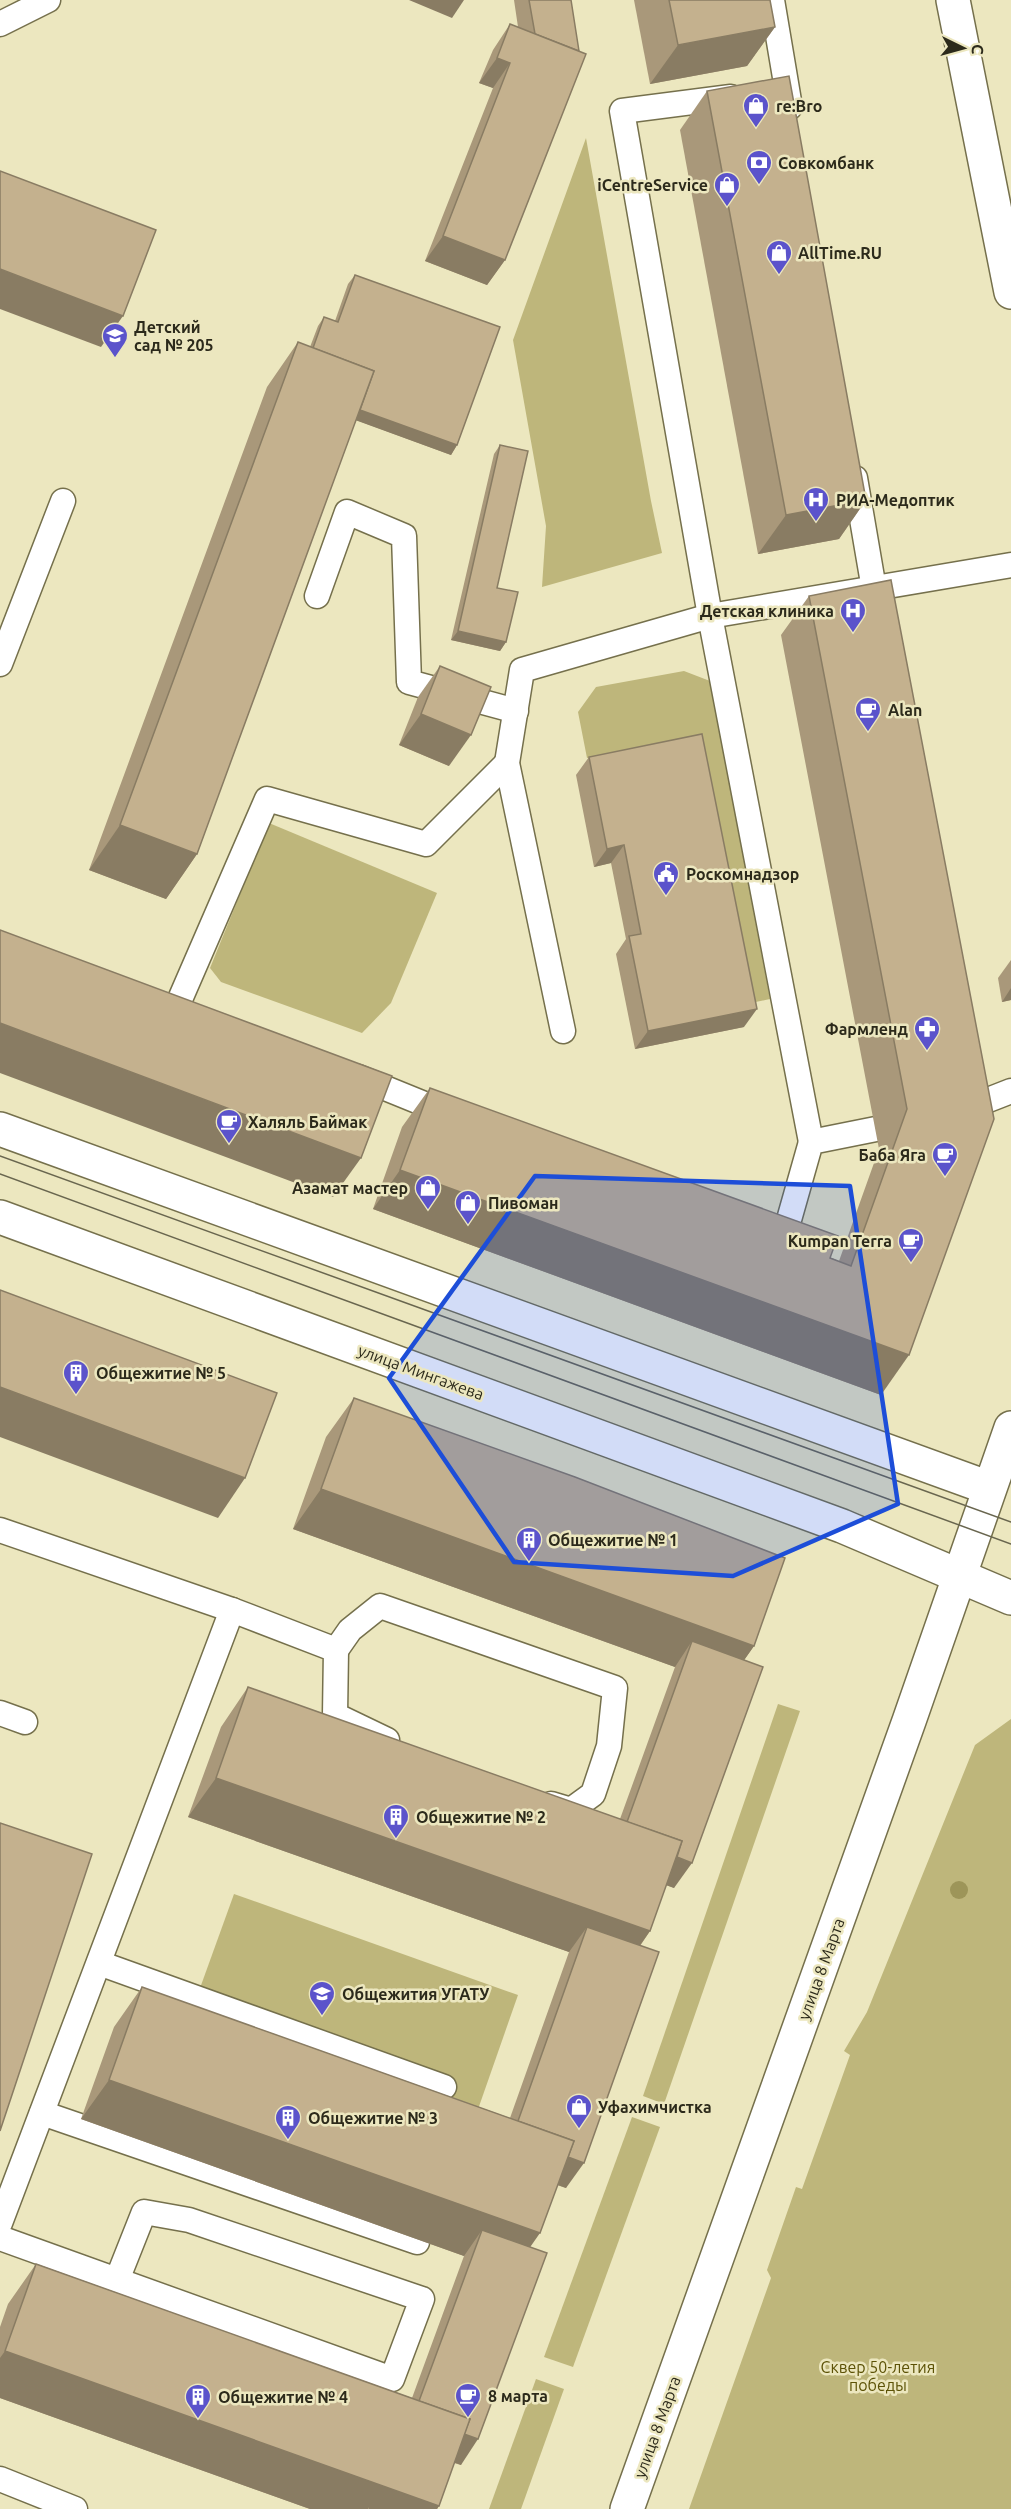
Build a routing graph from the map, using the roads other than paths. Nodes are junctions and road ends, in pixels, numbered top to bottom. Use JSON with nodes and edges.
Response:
{"nodes":[{"id":1,"x":48,"y":0,"type":"edge"},
{"id":2,"x":772,"y":0,"type":"edge"},
{"id":3,"x":953,"y":0,"type":"edge"},
{"id":4,"x":0,"y":24,"type":"edge"},
{"id":5,"x":787,"y":90,"type":"junction"},
{"id":6,"x":793,"y":124,"type":"edge"},
{"id":7,"x":1011,"y":292,"type":"edge"},
{"id":8,"x":852,"y":462,"type":"edge"},
{"id":9,"x":63,"y":501,"type":"dead end"},
{"id":10,"x":1011,"y":565,"type":"edge"},
{"id":11,"x":874,"y":589,"type":"junction"},
{"id":12,"x":317,"y":596,"type":"dead end"},
{"id":13,"x":710,"y":616,"type":"junction"},
{"id":14,"x":0,"y":664,"type":"edge"},
{"id":15,"x":516,"y":711,"type":"junction"},
{"id":16,"x":507,"y":763,"type":"junction"},
{"id":17,"x":178,"y":1005,"type":"edge"},
{"id":18,"x":563,"y":1031,"type":"dead end"},
{"id":19,"x":338,"y":1069,"type":"edge"},
{"id":20,"x":1011,"y":1091,"type":"edge"},
{"id":21,"x":957,"y":1112,"type":"edge"},
{"id":22,"x":467,"y":1121,"type":"edge"},
{"id":23,"x":0,"y":1129,"type":"edge"},
{"id":24,"x":876,"y":1129,"type":"dead end"},
{"id":25,"x":811,"y":1142,"type":"junction"},
{"id":26,"x":0,"y":1217,"type":"edge"},
{"id":27,"x":760,"y":1240,"type":"edge"},
{"id":28,"x":1011,"y":1428,"type":"edge"},
{"id":29,"x":989,"y":1488,"type":"junction"},
{"id":30,"x":0,"y":1530,"type":"edge"},
{"id":31,"x":959,"y":1576,"type":"junction"},
{"id":32,"x":1011,"y":1598,"type":"edge"},
{"id":33,"x":232,"y":1610,"type":"junction"},
{"id":34,"x":336,"y":1650,"type":"junction"},
{"id":35,"x":0,"y":1713,"type":"edge"},
{"id":36,"x":25,"y":1722,"type":"dead end"},
{"id":37,"x":405,"y":1749,"type":"edge"},
{"id":38,"x":529,"y":1796,"type":"edge"},
{"id":39,"x":99,"y":1963,"type":"junction"},
{"id":40,"x":444,"y":2087,"type":"dead end"},
{"id":41,"x":42,"y":2113,"type":"junction"},
{"id":42,"x":0,"y":2223,"type":"edge"},
{"id":43,"x":0,"y":2238,"type":"edge"},
{"id":44,"x":417,"y":2242,"type":"dead end"},
{"id":45,"x":117,"y":2280,"type":"junction"},
{"id":46,"x":0,"y":2479,"type":"edge"},
{"id":47,"x":75,"y":2509,"type":"edge"},
{"id":48,"x":627,"y":2509,"type":"edge"}],
"edges":[{"from":1,"to":4,"type":"lane"},
{"from":2,"to":5,"type":"lane"},
{"from":3,"to":7,"type":"street"},
{"from":5,"to":6,"type":"lane"},
{"from":5,"to":13,"type":"lane"},
{"from":8,"to":11,"type":"lane"},
{"from":9,"to":14,"type":"lane"},
{"from":10,"to":11,"type":"lane"},
{"from":11,"to":13,"type":"lane"},
{"from":12,"to":15,"type":"lane"},
{"from":13,"to":15,"type":"lane"},
{"from":13,"to":25,"type":"lane"},
{"from":15,"to":16,"type":"lane"},
{"from":16,"to":17,"type":"lane"},
{"from":16,"to":18,"type":"lane"},
{"from":19,"to":22,"type":"lane"},
{"from":20,"to":21,"type":"lane"},
{"from":23,"to":29,"type":"street"},
{"from":24,"to":25,"type":"lane"},
{"from":25,"to":27,"type":"lane"},
{"from":26,"to":31,"type":"street","name":"улица Мингажева"},
{"from":28,"to":29,"type":"street","name":"улица 8 Марта"},
{"from":29,"to":31,"type":"street","name":"улица 8 Марта"},
{"from":30,"to":33,"type":"lane"},
{"from":31,"to":32,"type":"street","name":"улица Мингажева"},
{"from":31,"to":48,"type":"street","name":"улица 8 Марта"},
{"from":33,"to":34,"type":"lane"},
{"from":33,"to":39,"type":"lane"},
{"from":34,"to":37,"type":"lane"},
{"from":34,"to":38,"type":"lane"},
{"from":35,"to":36,"type":"lane"},
{"from":39,"to":40,"type":"lane"},
{"from":39,"to":41,"type":"lane"},
{"from":41,"to":42,"type":"lane"},
{"from":41,"to":44,"type":"lane"},
{"from":43,"to":45,"type":"lane"},
{"from":45,"to":45,"type":"lane"},
{"from":46,"to":47,"type":"lane"}]}
